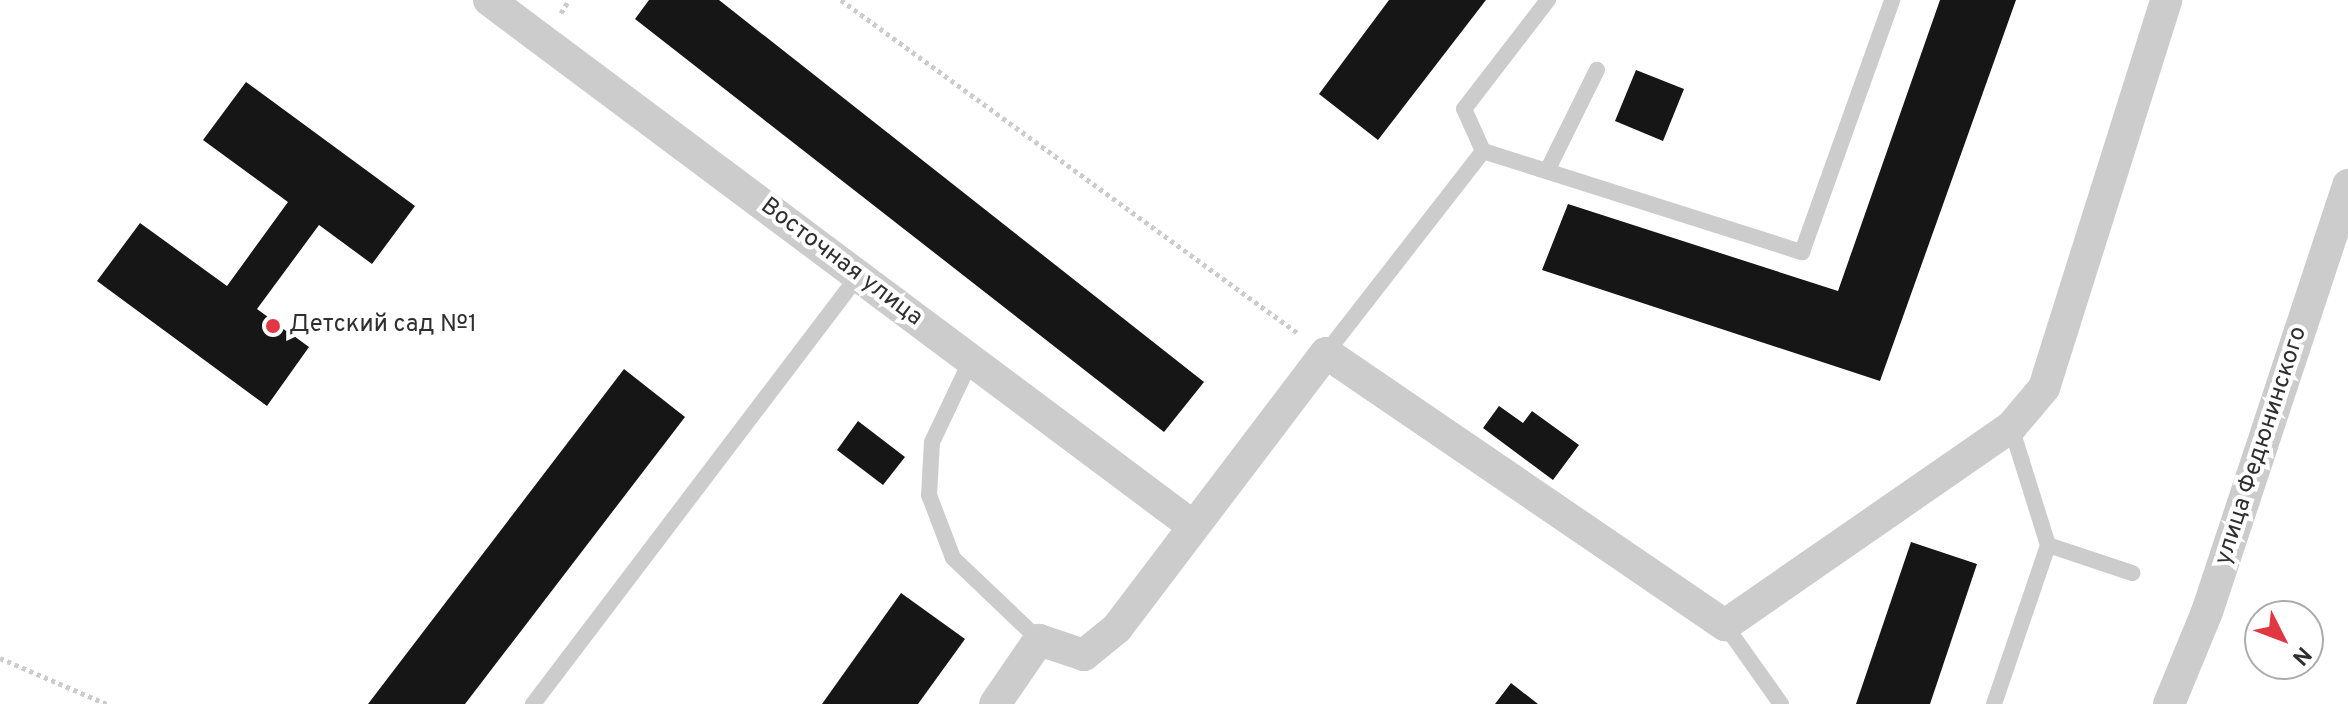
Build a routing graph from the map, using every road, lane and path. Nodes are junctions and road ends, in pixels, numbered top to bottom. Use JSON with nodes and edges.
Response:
{"nodes":[{"id":1,"x":489,"y":0,"type":"edge"},
{"id":2,"x":841,"y":0,"type":"edge"},
{"id":3,"x":1548,"y":0,"type":"edge"},
{"id":4,"x":1892,"y":0,"type":"edge"},
{"id":5,"x":2166,"y":0,"type":"edge"},
{"id":6,"x":1597,"y":70,"type":"dead end"},
{"id":7,"x":1483,"y":151,"type":"junction"},
{"id":8,"x":1547,"y":171,"type":"junction"},
{"id":9,"x":2348,"y":185,"type":"edge"},
{"id":10,"x":2341,"y":233,"type":"edge"},
{"id":11,"x":858,"y":276,"type":"junction"},
{"id":12,"x":1326,"y":353,"type":"junction"},
{"id":13,"x":971,"y":360,"type":"junction"},
{"id":14,"x":2011,"y":427,"type":"junction"},
{"id":15,"x":1193,"y":526,"type":"junction"},
{"id":16,"x":2048,"y":545,"type":"junction"},
{"id":17,"x":2132,"y":573,"type":"dead end"},
{"id":18,"x":1725,"y":625,"type":"junction"},
{"id":19,"x":1039,"y":640,"type":"junction"},
{"id":20,"x":0,"y":658,"type":"edge"},
{"id":21,"x":107,"y":704,"type":"edge"},
{"id":22,"x":533,"y":704,"type":"edge"},
{"id":23,"x":995,"y":704,"type":"edge"},
{"id":24,"x":1781,"y":704,"type":"edge"},
{"id":25,"x":1994,"y":704,"type":"edge"},
{"id":26,"x":2169,"y":704,"type":"edge"}],
"edges":[{"from":1,"to":11,"type":"street","name":"Восточная улица"},
{"from":2,"to":12,"type":"path"},
{"from":3,"to":7,"type":"lane"},
{"from":4,"to":8,"type":"lane"},
{"from":5,"to":14,"type":"street"},
{"from":6,"to":8,"type":"lane"},
{"from":7,"to":8,"type":"lane"},
{"from":7,"to":12,"type":"lane"},
{"from":9,"to":10,"type":"street","name":"улица Федюнинского"},
{"from":10,"to":26,"type":"street","name":"улица Федюнинского"},
{"from":11,"to":13,"type":"street","name":"Восточная улица"},
{"from":11,"to":22,"type":"lane"},
{"from":12,"to":15,"type":"street"},
{"from":12,"to":18,"type":"street"},
{"from":13,"to":15,"type":"street","name":"Восточная улица"},
{"from":13,"to":19,"type":"lane"},
{"from":14,"to":16,"type":"lane"},
{"from":14,"to":18,"type":"street"},
{"from":15,"to":19,"type":"street"},
{"from":16,"to":17,"type":"lane"},
{"from":16,"to":25,"type":"lane"},
{"from":18,"to":24,"type":"lane"},
{"from":19,"to":23,"type":"street"},
{"from":20,"to":21,"type":"path"}]}
